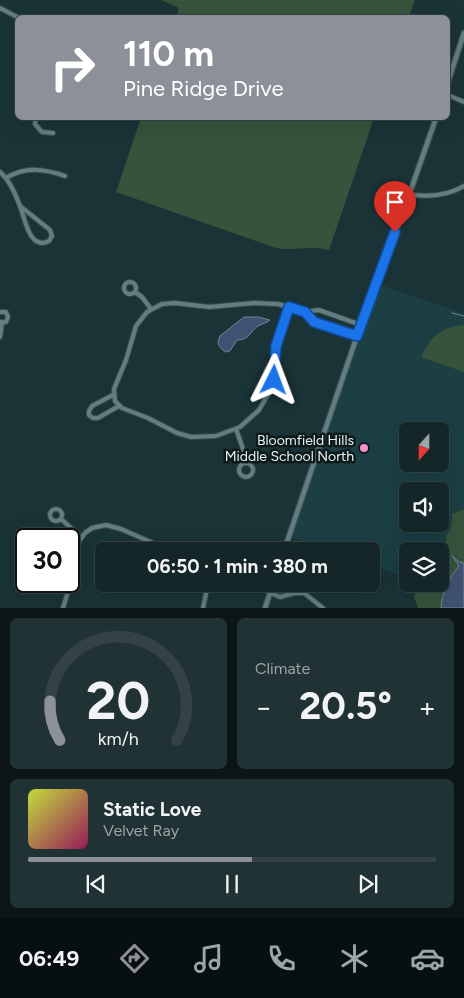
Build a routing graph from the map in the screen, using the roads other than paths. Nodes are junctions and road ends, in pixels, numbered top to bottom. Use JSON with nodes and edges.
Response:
{"nodes":[{"id":1,"x":0,"y":8,"type":"edge"},
{"id":2,"x":15,"y":16,"type":"edge"},
{"id":3,"x":464,"y":33,"type":"edge"},
{"id":4,"x":463,"y":41,"type":"edge"},
{"id":5,"x":450,"y":77,"type":"edge"},
{"id":6,"x":450,"y":96,"type":"dead end"},
{"id":7,"x":464,"y":102,"type":"edge"},
{"id":8,"x":36,"y":120,"type":"edge"},
{"id":9,"x":435,"y":120,"type":"edge"},
{"id":10,"x":52,"y":133,"type":"dead end"},
{"id":11,"x":0,"y":172,"type":"edge"},
{"id":12,"x":65,"y":176,"type":"dead end"},
{"id":13,"x":6,"y":178,"type":"junction"},
{"id":14,"x":464,"y":186,"type":"edge"},
{"id":15,"x":414,"y":195,"type":"dead end"},
{"id":16,"x":20,"y":206,"type":"junction"},
{"id":17,"x":136,"y":292,"type":"dead end"},
{"id":18,"x":289,"y":307,"type":"junction"},
{"id":19,"x":151,"y":309,"type":"junction"},
{"id":20,"x":0,"y":312,"type":"edge"},
{"id":21,"x":305,"y":312,"type":"junction"},
{"id":22,"x":1,"y":322,"type":"edge"},
{"id":23,"x":361,"y":325,"type":"junction"},
{"id":24,"x":357,"y":336,"type":"junction"},
{"id":25,"x":0,"y":337,"type":"edge"},
{"id":26,"x":113,"y":395,"type":"junction"},
{"id":27,"x":120,"y":406,"type":"junction"},
{"id":28,"x":236,"y":429,"type":"junction"},
{"id":29,"x":245,"y":463,"type":"dead end"},
{"id":30,"x":61,"y":519,"type":"dead end"},
{"id":31,"x":81,"y":537,"type":"junction"},
{"id":32,"x":152,"y":542,"type":"edge"},
{"id":33,"x":287,"y":542,"type":"edge"},
{"id":34,"x":206,"y":592,"type":"edge"},
{"id":35,"x":270,"y":594,"type":"joint"},
{"id":36,"x":63,"y":608,"type":"edge"},
{"id":37,"x":203,"y":608,"type":"edge"},
{"id":38,"x":264,"y":608,"type":"edge"},
{"id":39,"x":323,"y":608,"type":"edge"}],
"edges":[{"from":1,"to":2,"type":"street"},
{"from":3,"to":4,"type":"street"},
{"from":4,"to":5,"type":"street"},
{"from":6,"to":7,"type":"street"},
{"from":8,"to":10,"type":"street"},
{"from":9,"to":23,"type":"street"},
{"from":11,"to":13,"type":"street"},
{"from":12,"to":13,"type":"street"},
{"from":13,"to":16,"type":"street"},
{"from":14,"to":15,"type":"street"},
{"from":16,"to":16,"type":"street"},
{"from":17,"to":19,"type":"street"},
{"from":18,"to":19,"type":"street"},
{"from":18,"to":21,"type":"street"},
{"from":18,"to":28,"type":"street"},
{"from":19,"to":26,"type":"street"},
{"from":20,"to":22,"type":"street"},
{"from":21,"to":23,"type":"street"},
{"from":21,"to":24,"type":"street"},
{"from":22,"to":25,"type":"street"},
{"from":23,"to":24,"type":"street"},
{"from":24,"to":33,"type":"street"},
{"from":26,"to":27,"type":"street"},
{"from":26,"to":27,"type":"street"},
{"from":27,"to":28,"type":"street"},
{"from":28,"to":29,"type":"street"},
{"from":30,"to":31,"type":"street"},
{"from":31,"to":32,"type":"street"},
{"from":31,"to":36,"type":"street"},
{"from":34,"to":37,"type":"street"},
{"from":35,"to":38,"type":"street"},
{"from":35,"to":39,"type":"street"}]}
